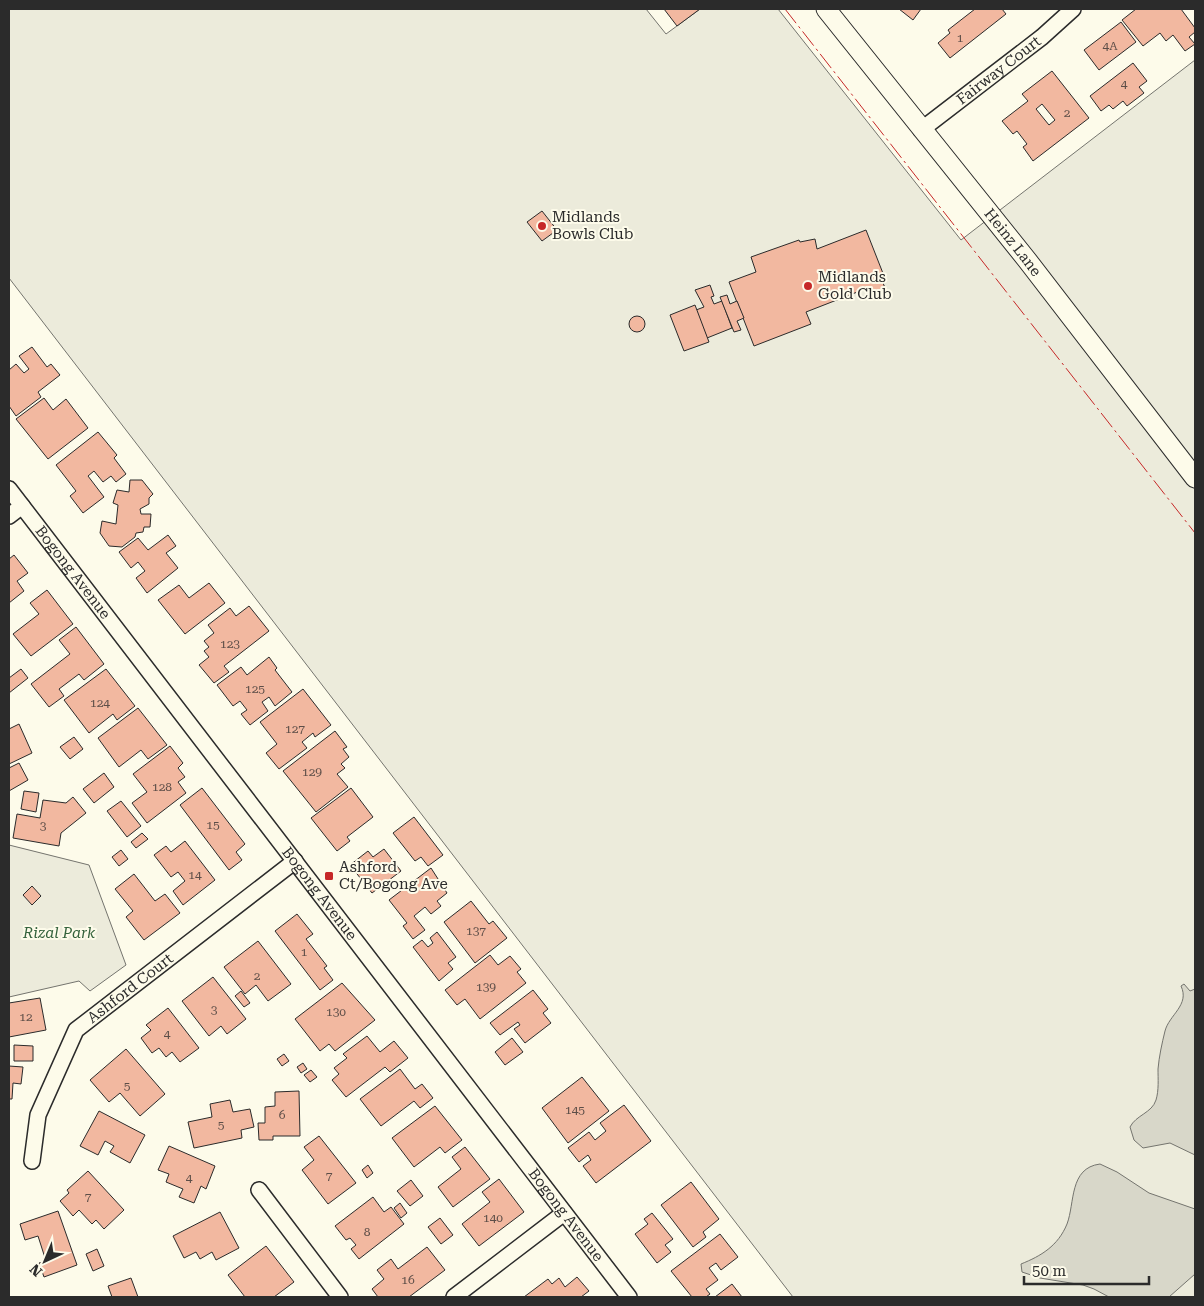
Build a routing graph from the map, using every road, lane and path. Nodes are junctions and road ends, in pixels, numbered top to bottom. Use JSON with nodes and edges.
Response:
{"nodes":[{"id":1,"x":826,"y":9,"type":"edge"},
{"id":2,"x":1073,"y":9,"type":"edge"},
{"id":3,"x":921,"y":130,"type":"junction"},
{"id":4,"x":1195,"y":478,"type":"edge"},
{"id":5,"x":9,"y":489,"type":"edge"},
{"id":6,"x":22,"y":506,"type":"junction"},
{"id":7,"x":9,"y":516,"type":"edge"},
{"id":8,"x":295,"y":861,"type":"junction"},
{"id":9,"x":32,"y":1162,"type":"dead end"},
{"id":10,"x":259,"y":1190,"type":"dead end"},
{"id":11,"x":564,"y":1213,"type":"junction"},
{"id":12,"x":340,"y":1297,"type":"edge"},
{"id":13,"x":454,"y":1297,"type":"edge"},
{"id":14,"x":629,"y":1297,"type":"edge"}],
"edges":[{"from":1,"to":3,"type":"street","name":"Heinz Lane"},
{"from":2,"to":3,"type":"street","name":"Fairway Court"},
{"from":3,"to":4,"type":"street","name":"Heinz Lane"},
{"from":5,"to":6,"type":"street","name":"Bogong Avenue"},
{"from":6,"to":7,"type":"street"},
{"from":6,"to":8,"type":"street","name":"Bogong Avenue"},
{"from":8,"to":9,"type":"street","name":"Ashford Court"},
{"from":8,"to":11,"type":"street","name":"Bogong Avenue"},
{"from":10,"to":12,"type":"street"},
{"from":11,"to":13,"type":"street"},
{"from":11,"to":14,"type":"street","name":"Bogong Avenue"}]}
